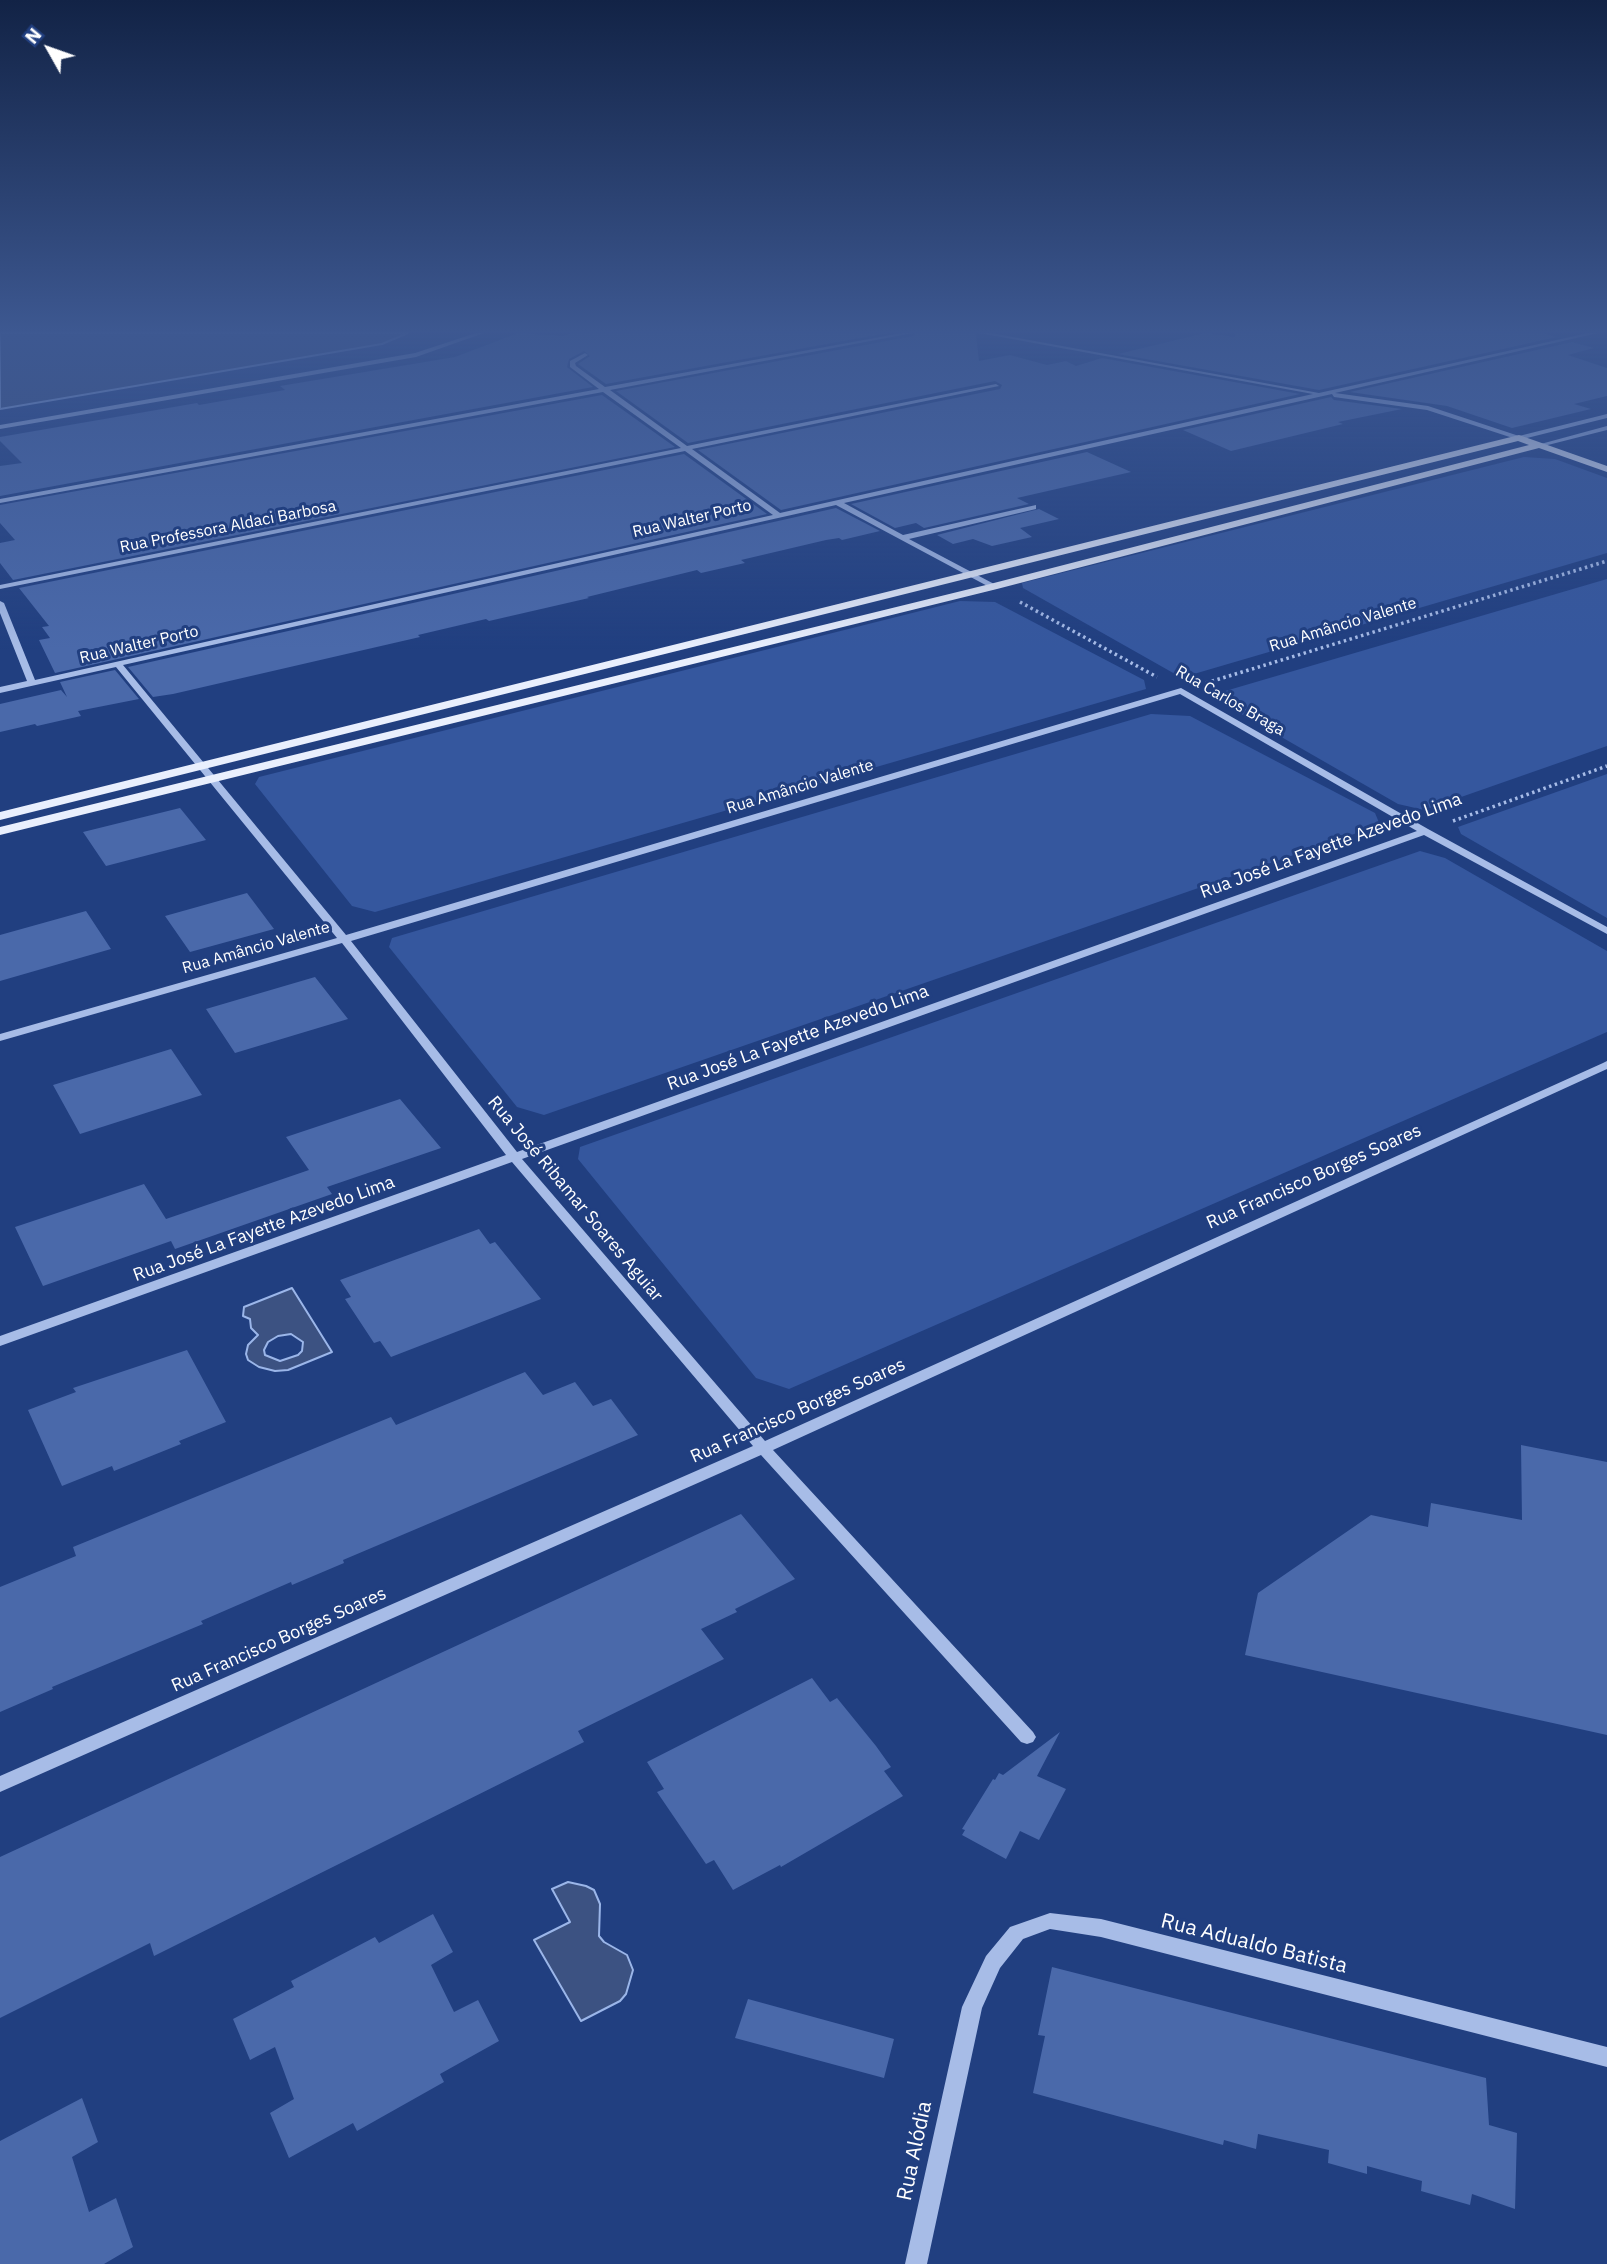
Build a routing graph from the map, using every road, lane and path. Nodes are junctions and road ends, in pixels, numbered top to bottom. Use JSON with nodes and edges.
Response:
{"nodes":[{"id":1,"x":337,"y":439,"type":"edge"},
{"id":2,"x":670,"y":439,"type":"edge"},
{"id":3,"x":735,"y":439,"type":"edge"},
{"id":4,"x":1122,"y":439,"type":"edge"},
{"id":5,"x":1515,"y":439,"type":"edge"},
{"id":6,"x":1520,"y":439,"type":"edge"},
{"id":7,"x":1565,"y":439,"type":"edge"},
{"id":8,"x":1540,"y":445,"type":"junction"},
{"id":9,"x":684,"y":449,"type":"junction"},
{"id":10,"x":1607,"y":470,"type":"edge"},
{"id":11,"x":1359,"y":478,"type":"junction"},
{"id":12,"x":1378,"y":487,"type":"junction"},
{"id":13,"x":0,"y":501,"type":"edge"},
{"id":14,"x":836,"y":502,"type":"junction"},
{"id":15,"x":1033,"y":507,"type":"dead end"},
{"id":16,"x":777,"y":514,"type":"junction"},
{"id":17,"x":1137,"y":535,"type":"junction"},
{"id":18,"x":902,"y":538,"type":"junction"},
{"id":19,"x":1157,"y":544,"type":"junction"},
{"id":20,"x":1607,"y":561,"type":"edge"},
{"id":21,"x":973,"y":576,"type":"junction"},
{"id":22,"x":0,"y":587,"type":"edge"},
{"id":23,"x":993,"y":587,"type":"junction"},
{"id":24,"x":0,"y":603,"type":"edge"},
{"id":25,"x":118,"y":664,"type":"junction"},
{"id":26,"x":32,"y":683,"type":"junction"},
{"id":27,"x":0,"y":690,"type":"edge"},
{"id":28,"x":1181,"y":691,"type":"junction"},
{"id":29,"x":201,"y":766,"type":"junction"},
{"id":30,"x":1607,"y":766,"type":"edge"},
{"id":31,"x":210,"y":778,"type":"junction"},
{"id":32,"x":0,"y":816,"type":"edge"},
{"id":33,"x":0,"y":831,"type":"edge"},
{"id":34,"x":1425,"y":831,"type":"junction"},
{"id":35,"x":1607,"y":931,"type":"edge"},
{"id":36,"x":344,"y":939,"type":"junction"},
{"id":37,"x":0,"y":1038,"type":"edge"},
{"id":38,"x":1607,"y":1065,"type":"edge"},
{"id":39,"x":515,"y":1158,"type":"junction"},
{"id":40,"x":0,"y":1341,"type":"edge"},
{"id":41,"x":763,"y":1448,"type":"junction"},
{"id":42,"x":1027,"y":1738,"type":"dead end"},
{"id":43,"x":0,"y":1784,"type":"edge"},
{"id":44,"x":962,"y":2049,"type":"joint"},
{"id":45,"x":1607,"y":2057,"type":"edge"},
{"id":46,"x":916,"y":2264,"type":"edge"}],
"edges":[{"from":1,"to":13,"type":"street"},
{"from":2,"to":9,"type":"street"},
{"from":3,"to":9,"type":"street","name":"Rua Professora Aldaci Barbosa"},
{"from":4,"to":14,"type":"street","name":"Rua Walter Porto"},
{"from":5,"to":11,"type":"main road"},
{"from":6,"to":8,"type":"main road"},
{"from":7,"to":8,"type":"street"},
{"from":8,"to":10,"type":"main road"},
{"from":8,"to":12,"type":"main road"},
{"from":9,"to":16,"type":"street"},
{"from":9,"to":22,"type":"street","name":"Rua Professora Aldaci Barbosa"},
{"from":11,"to":12,"type":"main road"},
{"from":11,"to":17,"type":"main road"},
{"from":12,"to":19,"type":"main road"},
{"from":14,"to":16,"type":"street","name":"Rua Walter Porto"},
{"from":14,"to":18,"type":"street"},
{"from":15,"to":18,"type":"street"},
{"from":16,"to":25,"type":"street","name":"Rua Walter Porto"},
{"from":17,"to":19,"type":"main road"},
{"from":17,"to":21,"type":"main road"},
{"from":18,"to":21,"type":"street"},
{"from":19,"to":23,"type":"main road"},
{"from":20,"to":28,"type":"path","name":"Rua Amâncio Valente"},
{"from":21,"to":23,"type":"street"},
{"from":21,"to":29,"type":"main road"},
{"from":23,"to":28,"type":"path","name":"Rua Carlos Braga"},
{"from":23,"to":31,"type":"main road"},
{"from":24,"to":26,"type":"street"},
{"from":25,"to":26,"type":"street","name":"Rua Walter Porto"},
{"from":25,"to":29,"type":"street","name":"Rua José Ribamar Soares Aguiar"},
{"from":26,"to":27,"type":"street","name":"Rua Walter Porto"},
{"from":28,"to":34,"type":"street","name":"Rua Carlos Braga"},
{"from":28,"to":36,"type":"street","name":"Rua Amâncio Valente"},
{"from":29,"to":31,"type":"street","name":"Rua José Ribamar Soares Aguiar"},
{"from":29,"to":32,"type":"main road"},
{"from":30,"to":34,"type":"path","name":"Rua José La Fayette Azevedo Lima"},
{"from":31,"to":33,"type":"main road"},
{"from":31,"to":36,"type":"street","name":"Rua José Ribamar Soares Aguiar"},
{"from":34,"to":35,"type":"street","name":"Rua Carlos Braga"},
{"from":34,"to":39,"type":"street","name":"Rua José La Fayette Azevedo Lima"},
{"from":36,"to":37,"type":"street","name":"Rua Amâncio Valente"},
{"from":36,"to":39,"type":"street","name":"Rua José Ribamar Soares Aguiar"},
{"from":38,"to":41,"type":"street","name":"Rua Francisco Borges Soares"},
{"from":39,"to":40,"type":"street","name":"Rua José La Fayette Azevedo Lima"},
{"from":39,"to":41,"type":"street","name":"Rua José Ribamar Soares Aguiar"},
{"from":41,"to":42,"type":"street","name":"Rua José Ribamar Soares Aguiar"},
{"from":41,"to":43,"type":"street","name":"Rua Francisco Borges Soares"},
{"from":44,"to":45,"type":"street","name":"Rua Adualdo Batista"},
{"from":44,"to":46,"type":"street","name":"Rua Alódia"}]}
